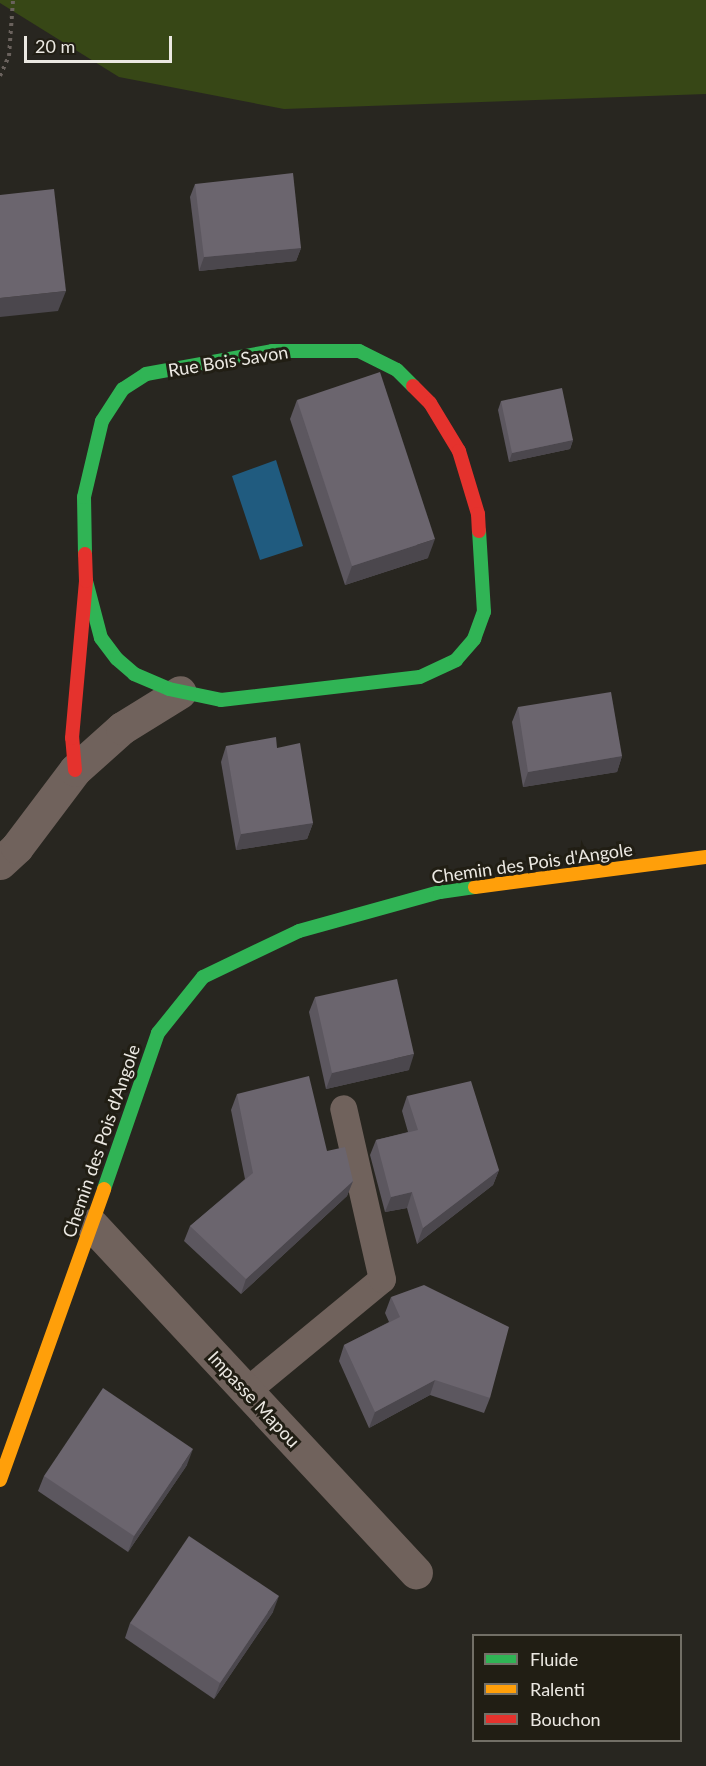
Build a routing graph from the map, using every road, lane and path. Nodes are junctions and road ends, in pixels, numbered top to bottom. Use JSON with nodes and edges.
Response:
{"nodes":[{"id":1,"x":13,"y":0,"type":"edge"},
{"id":2,"x":0,"y":76,"type":"edge"},
{"id":3,"x":86,"y":581,"type":"junction"},
{"id":4,"x":180,"y":692,"type":"junction"},
{"id":5,"x":75,"y":770,"type":"junction"},
{"id":6,"x":706,"y":857,"type":"edge"},
{"id":7,"x":0,"y":863,"type":"edge"},
{"id":8,"x":343,"y":1108,"type":"dead end"},
{"id":9,"x":92,"y":1225,"type":"junction"},
{"id":10,"x":246,"y":1391,"type":"junction"},
{"id":11,"x":0,"y":1480,"type":"edge"},
{"id":12,"x":416,"y":1574,"type":"dead end"}],
"edges":[{"from":1,"to":2,"type":"path"},
{"from":3,"to":4,"type":"street","name":"Rue Bois Savon"},
{"from":3,"to":4,"type":"street","name":"Rue Bois Savon"},
{"from":3,"to":5,"type":"street","name":"Rue Bois Savon"},
{"from":4,"to":5,"type":"street"},
{"from":5,"to":7,"type":"street"},
{"from":6,"to":9,"type":"street","name":"Chemin des Pois d'Angole"},
{"from":8,"to":10,"type":"lane"},
{"from":9,"to":10,"type":"street","name":"Impasse Mapou"},
{"from":9,"to":11,"type":"street","name":"Chemin des Pois d'Angole"},
{"from":10,"to":12,"type":"street","name":"Impasse Mapou"}]}
